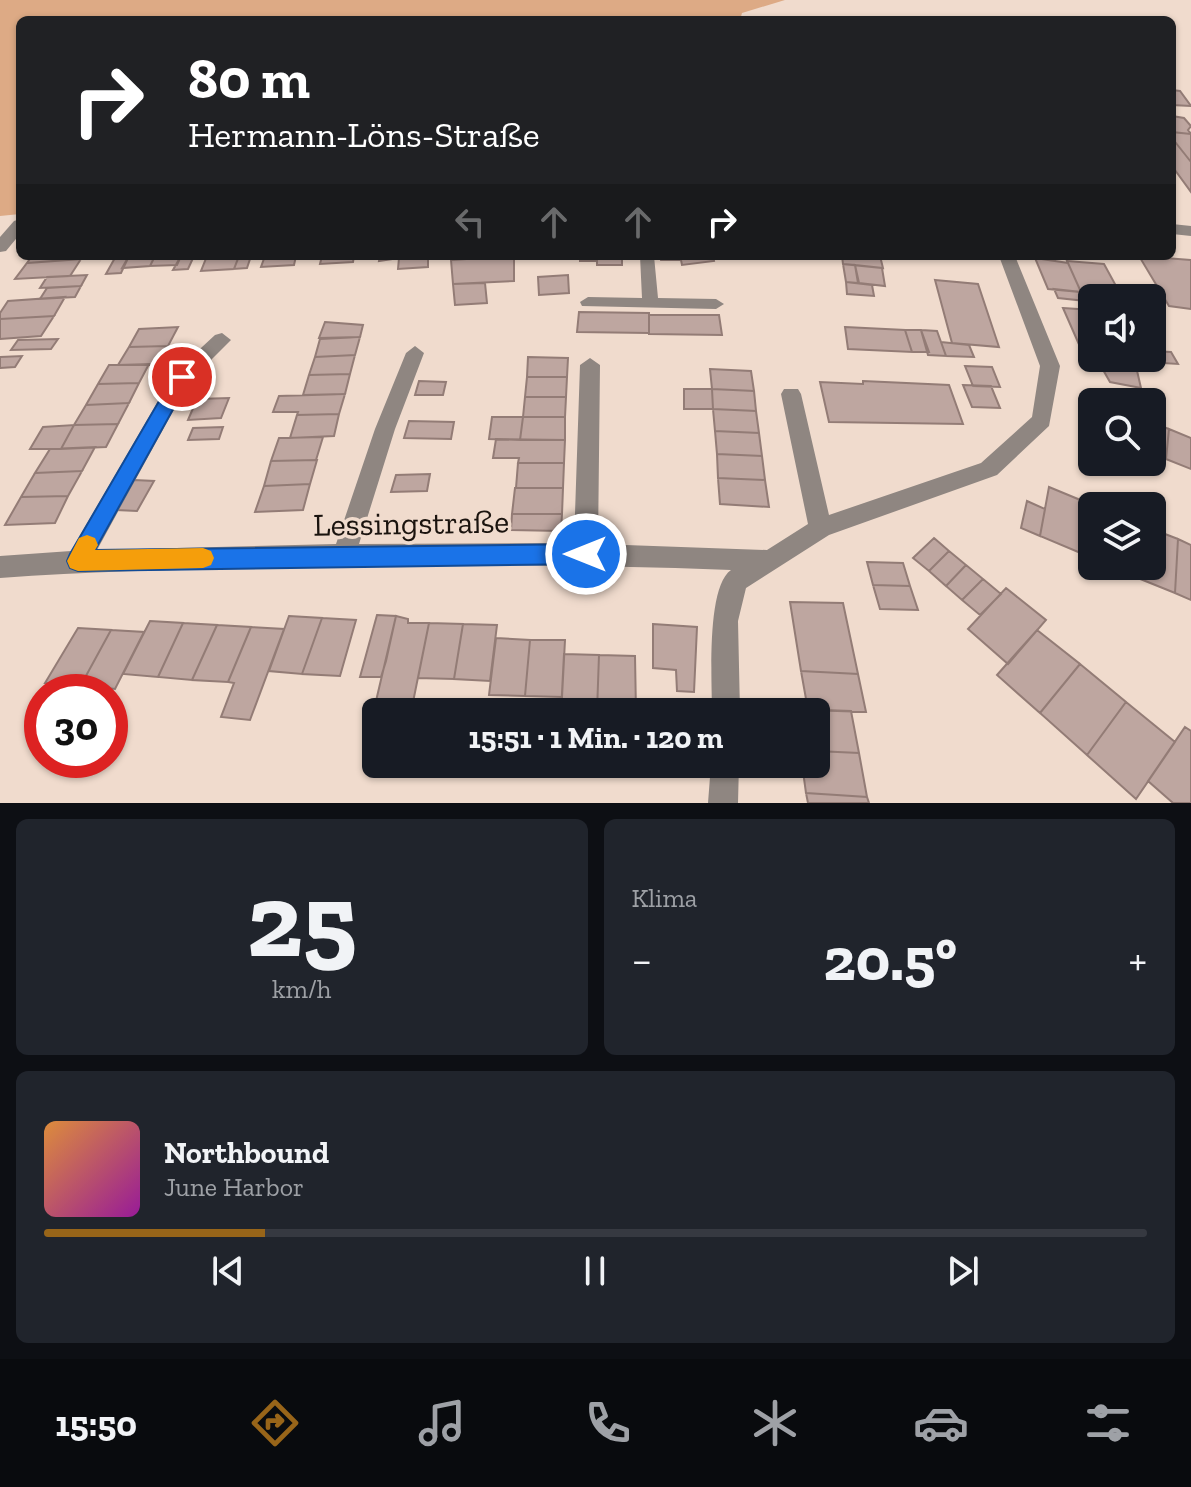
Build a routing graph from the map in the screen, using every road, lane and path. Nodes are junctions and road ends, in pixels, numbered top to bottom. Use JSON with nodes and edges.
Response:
{"nodes":[{"id":1,"x":16,"y":228,"type":"edge"},
{"id":2,"x":0,"y":247,"type":"edge"},
{"id":3,"x":647,"y":260,"type":"edge"},
{"id":4,"x":1009,"y":260,"type":"edge"},
{"id":5,"x":588,"y":302,"type":"dead end"},
{"id":6,"x":650,"y":303,"type":"junction"},
{"id":7,"x":716,"y":304,"type":"dead end"},
{"id":8,"x":222,"y":340,"type":"dead end"},
{"id":9,"x":415,"y":353,"type":"dead end"},
{"id":10,"x":590,"y":365,"type":"dead end"},
{"id":11,"x":791,"y":394,"type":"dead end"},
{"id":12,"x":821,"y":528,"type":"junction"},
{"id":13,"x":586,"y":554,"type":"junction"},
{"id":14,"x":344,"y":555,"type":"junction"},
{"id":15,"x":78,"y":561,"type":"junction"},
{"id":16,"x":770,"y":561,"type":"junction"},
{"id":17,"x":0,"y":567,"type":"edge"},
{"id":18,"x":726,"y":698,"type":"edge"},
{"id":19,"x":724,"y":778,"type":"edge"},
{"id":20,"x":723,"y":803,"type":"edge"}],
"edges":[{"from":1,"to":2,"type":"street"},
{"from":3,"to":6,"type":"lane"},
{"from":4,"to":12,"type":"street"},
{"from":5,"to":6,"type":"lane"},
{"from":6,"to":7,"type":"lane"},
{"from":8,"to":15,"type":"street"},
{"from":9,"to":14,"type":"street"},
{"from":10,"to":13,"type":"street"},
{"from":11,"to":12,"type":"street"},
{"from":12,"to":16,"type":"street"},
{"from":13,"to":14,"type":"street","name":"Lessingstraße"},
{"from":13,"to":16,"type":"street","name":"Lessingstraße"},
{"from":14,"to":15,"type":"street","name":"Lessingstraße"},
{"from":15,"to":17,"type":"street","name":"Lessingstraße"},
{"from":16,"to":18,"type":"street"},
{"from":19,"to":20,"type":"street"}]}
